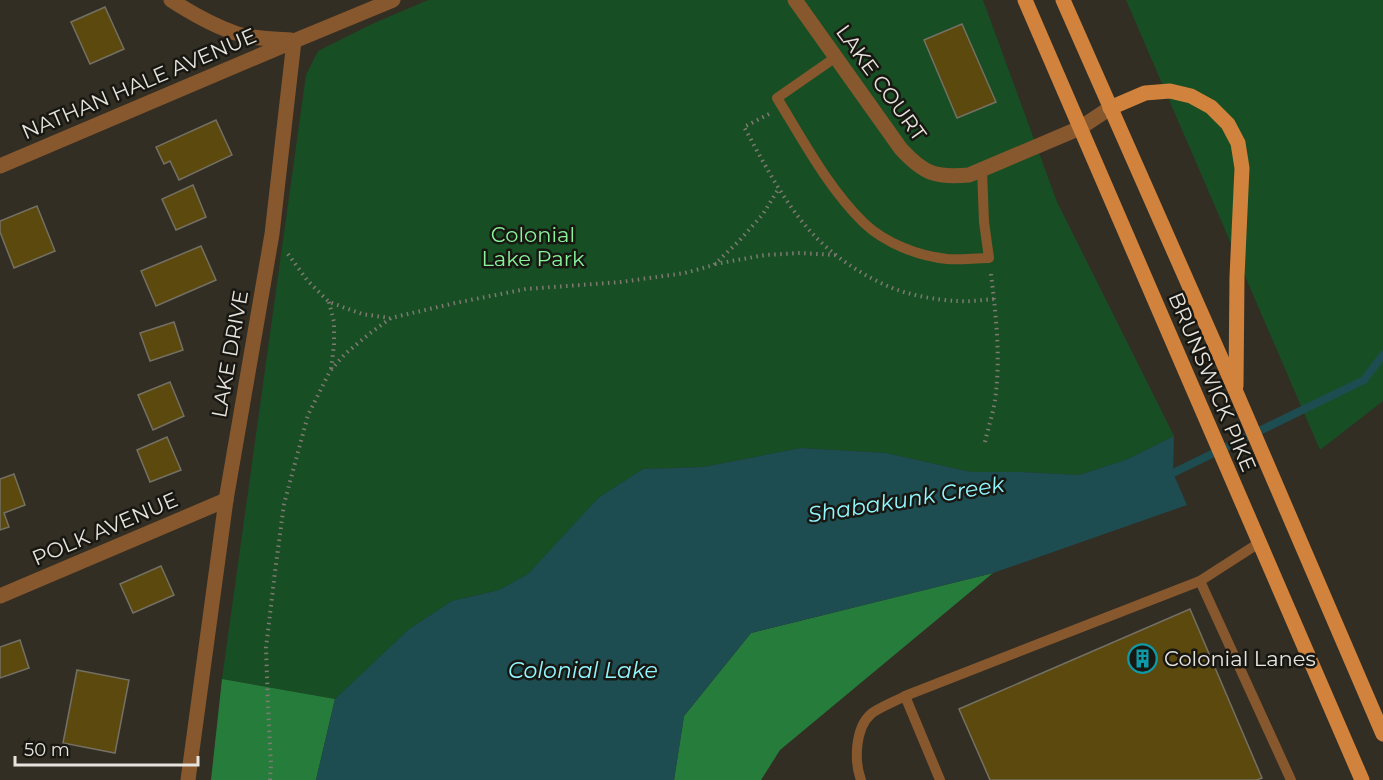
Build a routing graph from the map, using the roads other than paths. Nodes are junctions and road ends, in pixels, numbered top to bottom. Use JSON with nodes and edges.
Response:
{"nodes":[{"id":1,"x":171,"y":0,"type":"edge"},
{"id":2,"x":393,"y":0,"type":"edge"},
{"id":3,"x":795,"y":0,"type":"edge"},
{"id":4,"x":1025,"y":0,"type":"edge"},
{"id":5,"x":1063,"y":0,"type":"edge"},
{"id":6,"x":294,"y":41,"type":"junction"},
{"id":7,"x":836,"y":57,"type":"junction"},
{"id":8,"x":1110,"y":108,"type":"junction"},
{"id":9,"x":1080,"y":128,"type":"junction"},
{"id":10,"x":0,"y":166,"type":"edge"},
{"id":11,"x":982,"y":170,"type":"junction"},
{"id":12,"x":1236,"y":392,"type":"junction"},
{"id":13,"x":226,"y":500,"type":"junction"},
{"id":14,"x":1259,"y":543,"type":"junction"},
{"id":15,"x":1200,"y":581,"type":"junction"},
{"id":16,"x":0,"y":596,"type":"edge"},
{"id":17,"x":905,"y":696,"type":"junction"},
{"id":18,"x":1383,"y":734,"type":"edge"},
{"id":19,"x":189,"y":780,"type":"edge"},
{"id":20,"x":861,"y":780,"type":"edge"},
{"id":21,"x":940,"y":780,"type":"edge"},
{"id":22,"x":1291,"y":780,"type":"edge"},
{"id":23,"x":1362,"y":780,"type":"edge"}],
"edges":[{"from":1,"to":6,"type":"street"},
{"from":2,"to":6,"type":"street"},
{"from":3,"to":7,"type":"street","name":"LAKE COURT"},
{"from":4,"to":9,"type":"main road","name":"BRUNSWICK PIKE"},
{"from":5,"to":8,"type":"main road","name":"BRUNSWICK PIKE"},
{"from":6,"to":10,"type":"street","name":"NATHAN HALE AVENUE"},
{"from":6,"to":13,"type":"street","name":"LAKE DRIVE"},
{"from":7,"to":11,"type":"street","name":"LAKE COURT"},
{"from":7,"to":11,"type":"lane"},
{"from":8,"to":9,"type":"street","name":"LAKE COURT"},
{"from":8,"to":12,"type":"main road","name":"BRUNSWICK PIKE"},
{"from":8,"to":12,"type":"main road"},
{"from":9,"to":11,"type":"street","name":"LAKE COURT"},
{"from":9,"to":14,"type":"main road","name":"BRUNSWICK PIKE"},
{"from":12,"to":18,"type":"main road","name":"BRUNSWICK PIKE"},
{"from":13,"to":16,"type":"street","name":"POLK AVENUE"},
{"from":13,"to":19,"type":"street","name":"LAKE DRIVE"},
{"from":14,"to":15,"type":"lane"},
{"from":14,"to":23,"type":"main road","name":"BRUNSWICK PIKE"},
{"from":15,"to":17,"type":"lane"},
{"from":15,"to":22,"type":"lane"},
{"from":17,"to":20,"type":"lane"},
{"from":17,"to":21,"type":"lane"}]}
